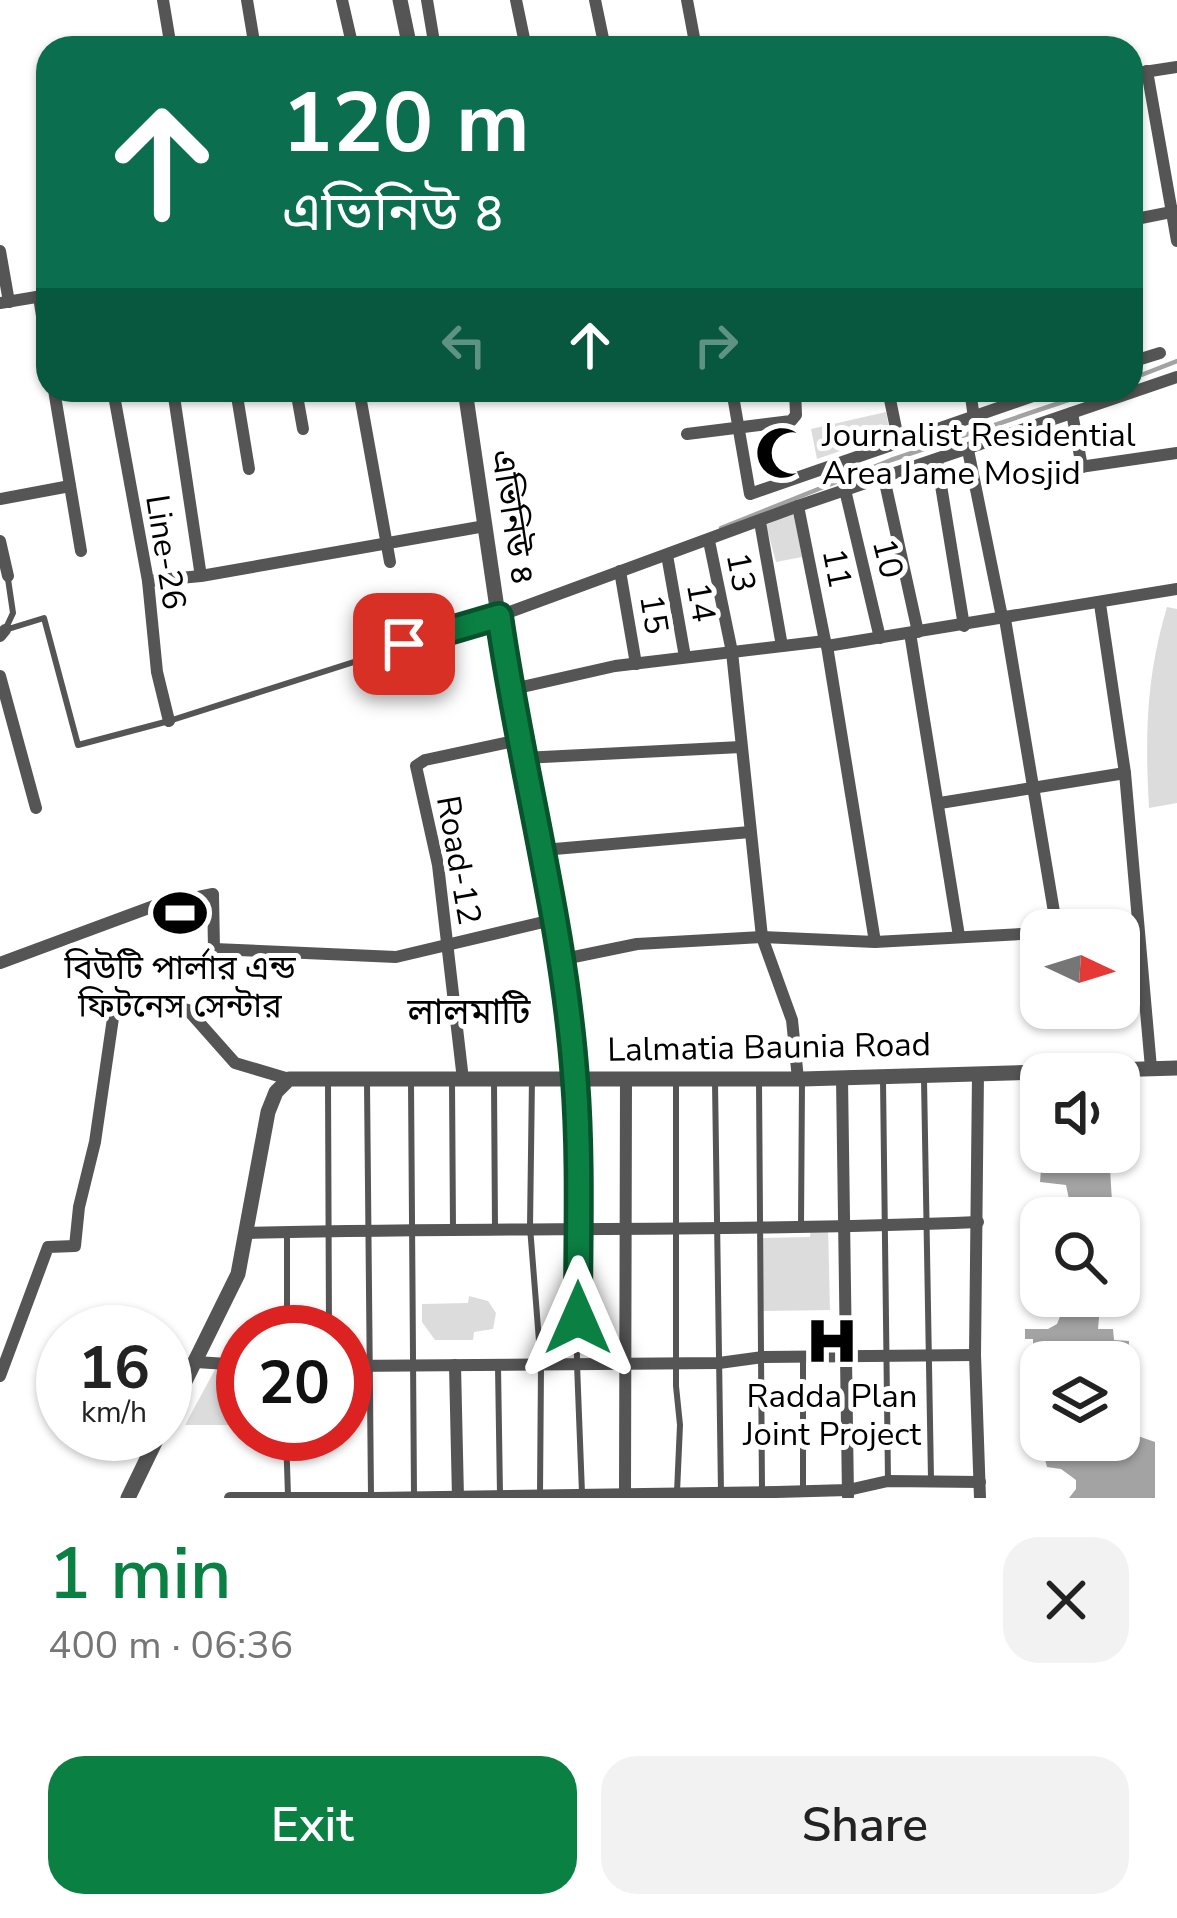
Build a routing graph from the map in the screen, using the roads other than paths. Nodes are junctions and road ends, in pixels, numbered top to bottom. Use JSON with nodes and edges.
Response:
{"nodes":[{"id":1,"x":163,"y":0,"type":"edge"},
{"id":2,"x":247,"y":0,"type":"edge"},
{"id":3,"x":341,"y":0,"type":"edge"},
{"id":4,"x":400,"y":0,"type":"edge"},
{"id":5,"x":427,"y":0,"type":"edge"},
{"id":6,"x":516,"y":0,"type":"edge"},
{"id":7,"x":595,"y":0,"type":"edge"},
{"id":8,"x":687,"y":0,"type":"edge"},
{"id":9,"x":169,"y":36,"type":"edge"},
{"id":10,"x":253,"y":36,"type":"edge"},
{"id":11,"x":350,"y":36,"type":"edge"},
{"id":12,"x":408,"y":36,"type":"edge"},
{"id":13,"x":433,"y":36,"type":"edge"},
{"id":14,"x":524,"y":36,"type":"edge"},
{"id":15,"x":602,"y":36,"type":"edge"},
{"id":16,"x":694,"y":36,"type":"edge"},
{"id":17,"x":1177,"y":67,"type":"edge"},
{"id":18,"x":1147,"y":71,"type":"junction"},
{"id":19,"x":1143,"y":72,"type":"edge"},
{"id":20,"x":1175,"y":212,"type":"edge"},
{"id":21,"x":1143,"y":218,"type":"edge"},
{"id":22,"x":1177,"y":242,"type":"edge"},
{"id":23,"x":0,"y":250,"type":"edge"},
{"id":24,"x":36,"y":297,"type":"edge"},
{"id":25,"x":4,"y":303,"type":"edge"},
{"id":26,"x":1160,"y":352,"type":"dead end"},
{"id":27,"x":1143,"y":358,"type":"edge"},
{"id":28,"x":1177,"y":377,"type":"edge"},
{"id":29,"x":1143,"y":389,"type":"edge"},
{"id":30,"x":56,"y":402,"type":"edge"},
{"id":31,"x":115,"y":402,"type":"edge"},
{"id":32,"x":175,"y":402,"type":"edge"},
{"id":33,"x":238,"y":402,"type":"edge"},
{"id":34,"x":298,"y":402,"type":"edge"},
{"id":35,"x":361,"y":402,"type":"edge"},
{"id":36,"x":466,"y":402,"type":"edge"},
{"id":37,"x":734,"y":402,"type":"edge"},
{"id":38,"x":795,"y":402,"type":"edge"},
{"id":39,"x":890,"y":402,"type":"edge"},
{"id":40,"x":972,"y":402,"type":"edge"},
{"id":41,"x":1017,"y":402,"type":"edge"},
{"id":42,"x":1104,"y":402,"type":"edge"},
{"id":43,"x":1072,"y":413,"type":"junction"},
{"id":44,"x":974,"y":418,"type":"junction"},
{"id":45,"x":303,"y":428,"type":"dead end"},
{"id":46,"x":687,"y":434,"type":"dead end"},
{"id":47,"x":899,"y":443,"type":"junction"},
{"id":48,"x":968,"y":451,"type":"junction"},
{"id":49,"x":1177,"y":453,"type":"edge"},
{"id":50,"x":937,"y":461,"type":"junction"},
{"id":51,"x":249,"y":469,"type":"dead end"},
{"id":52,"x":884,"y":478,"type":"junction"},
{"id":53,"x":70,"y":486,"type":"junction"},
{"id":54,"x":845,"y":490,"type":"junction"},
{"id":55,"x":0,"y":499,"type":"edge"},
{"id":56,"x":798,"y":506,"type":"junction"},
{"id":57,"x":760,"y":522,"type":"junction"},
{"id":58,"x":485,"y":526,"type":"junction"},
{"id":59,"x":0,"y":541,"type":"edge"},
{"id":60,"x":386,"y":541,"type":"junction"},
{"id":61,"x":709,"y":541,"type":"junction"},
{"id":62,"x":81,"y":551,"type":"dead end"},
{"id":63,"x":667,"y":555,"type":"junction"},
{"id":64,"x":390,"y":562,"type":"dead end"},
{"id":65,"x":200,"y":570,"type":"dead end"},
{"id":66,"x":620,"y":572,"type":"junction"},
{"id":67,"x":8,"y":576,"type":"joint"},
{"id":68,"x":148,"y":581,"type":"junction"},
{"id":69,"x":1177,"y":589,"type":"edge"},
{"id":70,"x":1100,"y":604,"type":"junction"},
{"id":71,"x":499,"y":616,"type":"junction"},
{"id":72,"x":1005,"y":620,"type":"junction"},
{"id":73,"x":964,"y":626,"type":"junction"},
{"id":74,"x":3,"y":633,"type":"edge"},
{"id":75,"x":914,"y":633,"type":"junction"},
{"id":76,"x":880,"y":638,"type":"junction"},
{"id":77,"x":826,"y":643,"type":"junction"},
{"id":78,"x":782,"y":646,"type":"junction"},
{"id":79,"x":732,"y":652,"type":"junction"},
{"id":80,"x":685,"y":657,"type":"junction"},
{"id":81,"x":636,"y":664,"type":"junction"},
{"id":82,"x":0,"y":676,"type":"edge"},
{"id":83,"x":509,"y":691,"type":"junction"},
{"id":84,"x":169,"y":721,"type":"junction"},
{"id":85,"x":741,"y":747,"type":"junction"},
{"id":86,"x":521,"y":749,"type":"junction"},
{"id":87,"x":1125,"y":773,"type":"junction"},
{"id":88,"x":1033,"y":789,"type":"junction"},
{"id":89,"x":940,"y":803,"type":"junction"},
{"id":90,"x":36,"y":808,"type":"dead end"},
{"id":91,"x":750,"y":832,"type":"junction"},
{"id":92,"x":543,"y":850,"type":"junction"},
{"id":93,"x":1053,"y":909,"type":"edge"},
{"id":94,"x":552,"y":920,"type":"junction"},
{"id":95,"x":1020,"y":934,"type":"edge"},
{"id":96,"x":959,"y":936,"type":"junction"},
{"id":97,"x":762,"y":937,"type":"junction"},
{"id":98,"x":875,"y":942,"type":"junction"},
{"id":99,"x":447,"y":944,"type":"junction"},
{"id":100,"x":559,"y":960,"type":"junction"},
{"id":101,"x":0,"y":963,"type":"edge"},
{"id":102,"x":1151,"y":1068,"type":"junction"},
{"id":103,"x":1177,"y":1068,"type":"edge"},
{"id":104,"x":978,"y":1073,"type":"junction"},
{"id":105,"x":457,"y":1074,"type":"junction"},
{"id":106,"x":924,"y":1075,"type":"junction"},
{"id":107,"x":883,"y":1076,"type":"junction"},
{"id":108,"x":532,"y":1077,"type":"junction"},
{"id":109,"x":328,"y":1078,"type":"junction"},
{"id":110,"x":411,"y":1078,"type":"junction"},
{"id":111,"x":494,"y":1078,"type":"junction"},
{"id":112,"x":575,"y":1078,"type":"junction"},
{"id":113,"x":626,"y":1078,"type":"junction"},
{"id":114,"x":676,"y":1078,"type":"junction"},
{"id":115,"x":715,"y":1078,"type":"junction"},
{"id":116,"x":842,"y":1078,"type":"junction"},
{"id":117,"x":289,"y":1079,"type":"junction"},
{"id":118,"x":367,"y":1079,"type":"junction"},
{"id":119,"x":759,"y":1079,"type":"junction"},
{"id":120,"x":800,"y":1079,"type":"junction"},
{"id":121,"x":978,"y":1222,"type":"junction"},
{"id":122,"x":926,"y":1224,"type":"junction"},
{"id":123,"x":802,"y":1225,"type":"junction"},
{"id":124,"x":845,"y":1225,"type":"junction"},
{"id":125,"x":886,"y":1226,"type":"junction"},
{"id":126,"x":530,"y":1227,"type":"junction"},
{"id":127,"x":760,"y":1227,"type":"junction"},
{"id":128,"x":495,"y":1228,"type":"junction"},
{"id":129,"x":578,"y":1228,"type":"junction"},
{"id":130,"x":718,"y":1228,"type":"junction"},
{"id":131,"x":624,"y":1229,"type":"junction"},
{"id":132,"x":453,"y":1230,"type":"junction"},
{"id":133,"x":676,"y":1231,"type":"junction"},
{"id":134,"x":287,"y":1232,"type":"junction"},
{"id":135,"x":412,"y":1232,"type":"junction"},
{"id":136,"x":248,"y":1233,"type":"junction"},
{"id":137,"x":327,"y":1233,"type":"junction"},
{"id":138,"x":369,"y":1233,"type":"junction"},
{"id":139,"x":286,"y":1305,"type":"edge"},
{"id":140,"x":328,"y":1305,"type":"edge"},
{"id":141,"x":371,"y":1305,"type":"edge"},
{"id":142,"x":975,"y":1355,"type":"junction"},
{"id":143,"x":886,"y":1356,"type":"junction"},
{"id":144,"x":763,"y":1357,"type":"junction"},
{"id":145,"x":802,"y":1357,"type":"junction"},
{"id":146,"x":844,"y":1357,"type":"junction"},
{"id":147,"x":929,"y":1357,"type":"junction"},
{"id":148,"x":719,"y":1358,"type":"junction"},
{"id":149,"x":676,"y":1361,"type":"junction"},
{"id":150,"x":196,"y":1362,"type":"junction"},
{"id":151,"x":498,"y":1362,"type":"junction"},
{"id":152,"x":626,"y":1362,"type":"junction"},
{"id":153,"x":216,"y":1363,"type":"edge"},
{"id":154,"x":577,"y":1364,"type":"junction"},
{"id":155,"x":455,"y":1365,"type":"junction"},
{"id":156,"x":372,"y":1366,"type":"edge"},
{"id":157,"x":412,"y":1366,"type":"junction"},
{"id":158,"x":541,"y":1366,"type":"junction"},
{"id":159,"x":192,"y":1370,"type":"edge"},
{"id":160,"x":0,"y":1376,"type":"edge"},
{"id":161,"x":146,"y":1461,"type":"edge"},
{"id":162,"x":287,"y":1461,"type":"edge"},
{"id":163,"x":371,"y":1461,"type":"edge"},
{"id":164,"x":888,"y":1481,"type":"junction"},
{"id":165,"x":931,"y":1482,"type":"junction"},
{"id":166,"x":980,"y":1482,"type":"junction"},
{"id":167,"x":803,"y":1491,"type":"junction"},
{"id":168,"x":676,"y":1492,"type":"junction"},
{"id":169,"x":762,"y":1492,"type":"junction"},
{"id":170,"x":582,"y":1493,"type":"junction"},
{"id":171,"x":625,"y":1493,"type":"junction"},
{"id":172,"x":540,"y":1494,"type":"junction"},
{"id":173,"x":848,"y":1494,"type":"edge"},
{"id":174,"x":500,"y":1495,"type":"edge"},
{"id":175,"x":721,"y":1495,"type":"edge"},
{"id":176,"x":128,"y":1497,"type":"edge"},
{"id":177,"x":289,"y":1497,"type":"edge"},
{"id":178,"x":414,"y":1497,"type":"edge"},
{"id":179,"x":458,"y":1497,"type":"edge"},
{"id":180,"x":138,"y":1498,"type":"edge"},
{"id":181,"x":230,"y":1498,"type":"edge"},
{"id":182,"x":371,"y":1498,"type":"edge"},
{"id":183,"x":980,"y":1498,"type":"edge"}],
"edges":[{"from":1,"to":9,"type":"street"},
{"from":2,"to":10,"type":"street"},
{"from":3,"to":11,"type":"street"},
{"from":4,"to":12,"type":"street"},
{"from":5,"to":13,"type":"street"},
{"from":6,"to":14,"type":"street"},
{"from":7,"to":15,"type":"street"},
{"from":8,"to":16,"type":"street"},
{"from":17,"to":18,"type":"street"},
{"from":18,"to":19,"type":"street"},
{"from":18,"to":20,"type":"street"},
{"from":20,"to":21,"type":"street"},
{"from":20,"to":22,"type":"street"},
{"from":23,"to":25,"type":"street"},
{"from":24,"to":25,"type":"street"},
{"from":26,"to":27,"type":"street"},
{"from":28,"to":29,"type":"street"},
{"from":30,"to":53,"type":"street"},
{"from":31,"to":68,"type":"street","name":"Line-26"},
{"from":32,"to":65,"type":"street"},
{"from":33,"to":51,"type":"street"},
{"from":34,"to":45,"type":"street"},
{"from":35,"to":60,"type":"street"},
{"from":36,"to":58,"type":"street","name":"এভিনিউ ৪"},
{"from":37,"to":47,"type":"street"},
{"from":38,"to":46,"type":"street"},
{"from":39,"to":47,"type":"street"},
{"from":40,"to":44,"type":"street"},
{"from":41,"to":44,"type":"street"},
{"from":42,"to":43,"type":"street"},
{"from":43,"to":48,"type":"street"},
{"from":43,"to":49,"type":"street"},
{"from":44,"to":47,"type":"street"},
{"from":48,"to":50,"type":"street"},
{"from":48,"to":72,"type":"street"},
{"from":50,"to":52,"type":"street"},
{"from":50,"to":73,"type":"street"},
{"from":52,"to":54,"type":"street"},
{"from":52,"to":75,"type":"street"},
{"from":53,"to":55,"type":"street"},
{"from":53,"to":62,"type":"street"},
{"from":54,"to":56,"type":"street"},
{"from":54,"to":76,"type":"street","name":"10"},
{"from":56,"to":57,"type":"street"},
{"from":56,"to":77,"type":"street","name":"11"},
{"from":57,"to":61,"type":"street"},
{"from":57,"to":78,"type":"street"},
{"from":58,"to":60,"type":"street"},
{"from":58,"to":71,"type":"street","name":"এভিনিউ ৪"},
{"from":59,"to":67,"type":"street"},
{"from":60,"to":64,"type":"street"},
{"from":60,"to":68,"type":"street"},
{"from":61,"to":63,"type":"street"},
{"from":61,"to":79,"type":"street","name":"13"},
{"from":63,"to":66,"type":"street"},
{"from":63,"to":80,"type":"street","name":"14"},
{"from":66,"to":71,"type":"street"},
{"from":66,"to":81,"type":"street","name":"15"},
{"from":67,"to":74,"type":"lane"},
{"from":68,"to":84,"type":"street","name":"Line-26"},
{"from":69,"to":70,"type":"street"},
{"from":70,"to":72,"type":"street"},
{"from":70,"to":87,"type":"street"},
{"from":71,"to":83,"type":"street","name":"এভিনিউ ৪"},
{"from":71,"to":84,"type":"lane"},
{"from":72,"to":73,"type":"street"},
{"from":72,"to":88,"type":"street"},
{"from":73,"to":75,"type":"street"},
{"from":74,"to":84,"type":"lane"},
{"from":75,"to":76,"type":"street"},
{"from":75,"to":89,"type":"street"},
{"from":76,"to":77,"type":"street"},
{"from":77,"to":78,"type":"street"},
{"from":77,"to":98,"type":"street","name":"11"},
{"from":78,"to":79,"type":"street"},
{"from":79,"to":80,"type":"street"},
{"from":79,"to":85,"type":"street","name":"13"},
{"from":80,"to":81,"type":"street"},
{"from":81,"to":83,"type":"street"},
{"from":82,"to":90,"type":"street"},
{"from":83,"to":86,"type":"street","name":"এভিনিউ ৪"},
{"from":85,"to":86,"type":"street"},
{"from":85,"to":91,"type":"street","name":"13"},
{"from":86,"to":92,"type":"street","name":"এভিনিউ ৪"},
{"from":86,"to":99,"type":"street","name":"Road-12"},
{"from":87,"to":88,"type":"street"},
{"from":87,"to":102,"type":"street"},
{"from":88,"to":89,"type":"street"},
{"from":88,"to":93,"type":"street"},
{"from":89,"to":96,"type":"street"},
{"from":91,"to":92,"type":"street"},
{"from":91,"to":97,"type":"street","name":"13"},
{"from":92,"to":94,"type":"street","name":"এভিনিউ ৪"},
{"from":94,"to":99,"type":"street"},
{"from":94,"to":100,"type":"street","name":"এভিনিউ ৪"},
{"from":95,"to":96,"type":"street"},
{"from":96,"to":98,"type":"street"},
{"from":97,"to":98,"type":"street"},
{"from":97,"to":100,"type":"street"},
{"from":97,"to":120,"type":"street","name":"13"},
{"from":99,"to":101,"type":"street"},
{"from":99,"to":105,"type":"street","name":"Road-12"},
{"from":100,"to":112,"type":"street","name":"এভিনিউ ৪"},
{"from":102,"to":103,"type":"street","name":"Lalmatia Baunia Road"},
{"from":102,"to":104,"type":"street","name":"Lalmatia Baunia Road"},
{"from":104,"to":106,"type":"street","name":"Lalmatia Baunia Road"},
{"from":104,"to":121,"type":"street"},
{"from":105,"to":110,"type":"street","name":"Lalmatia Baunia Road"},
{"from":105,"to":111,"type":"street","name":"Lalmatia Baunia Road"},
{"from":105,"to":132,"type":"lane"},
{"from":106,"to":107,"type":"street","name":"Lalmatia Baunia Road"},
{"from":106,"to":122,"type":"lane"},
{"from":107,"to":116,"type":"street","name":"Lalmatia Baunia Road"},
{"from":107,"to":125,"type":"lane"},
{"from":108,"to":111,"type":"street","name":"Lalmatia Baunia Road"},
{"from":108,"to":112,"type":"street","name":"Lalmatia Baunia Road"},
{"from":108,"to":126,"type":"lane"},
{"from":109,"to":117,"type":"street","name":"Lalmatia Baunia Road"},
{"from":109,"to":118,"type":"street","name":"Lalmatia Baunia Road"},
{"from":109,"to":137,"type":"lane"},
{"from":110,"to":118,"type":"street","name":"Lalmatia Baunia Road"},
{"from":110,"to":135,"type":"lane"},
{"from":111,"to":128,"type":"lane"},
{"from":112,"to":113,"type":"street","name":"Lalmatia Baunia Road"},
{"from":112,"to":129,"type":"lane"},
{"from":113,"to":114,"type":"street","name":"Lalmatia Baunia Road"},
{"from":113,"to":131,"type":"street"},
{"from":114,"to":115,"type":"street","name":"Lalmatia Baunia Road"},
{"from":114,"to":133,"type":"lane"},
{"from":115,"to":119,"type":"street","name":"Lalmatia Baunia Road"},
{"from":115,"to":130,"type":"lane"},
{"from":116,"to":120,"type":"street","name":"Lalmatia Baunia Road"},
{"from":116,"to":124,"type":"street"},
{"from":117,"to":136,"type":"street"},
{"from":117,"to":160,"type":"street"},
{"from":118,"to":138,"type":"lane"},
{"from":119,"to":120,"type":"street","name":"Lalmatia Baunia Road"},
{"from":119,"to":127,"type":"lane"},
{"from":120,"to":123,"type":"lane"},
{"from":121,"to":122,"type":"street"},
{"from":121,"to":142,"type":"street"},
{"from":122,"to":125,"type":"street"},
{"from":122,"to":147,"type":"lane"},
{"from":123,"to":124,"type":"street"},
{"from":123,"to":127,"type":"street"},
{"from":124,"to":125,"type":"street"},
{"from":124,"to":146,"type":"street"},
{"from":125,"to":143,"type":"lane"},
{"from":126,"to":128,"type":"street"},
{"from":126,"to":129,"type":"street"},
{"from":126,"to":158,"type":"lane"},
{"from":127,"to":130,"type":"street"},
{"from":127,"to":144,"type":"lane"},
{"from":128,"to":132,"type":"street"},
{"from":129,"to":131,"type":"street"},
{"from":129,"to":154,"type":"lane"},
{"from":130,"to":133,"type":"street"},
{"from":130,"to":148,"type":"lane"},
{"from":131,"to":133,"type":"street"},
{"from":131,"to":152,"type":"street"},
{"from":132,"to":135,"type":"street"},
{"from":133,"to":149,"type":"lane"},
{"from":134,"to":136,"type":"street"},
{"from":134,"to":137,"type":"street"},
{"from":134,"to":139,"type":"lane"},
{"from":135,"to":138,"type":"street"},
{"from":135,"to":157,"type":"lane"},
{"from":136,"to":150,"type":"street"},
{"from":137,"to":138,"type":"street"},
{"from":137,"to":140,"type":"lane"},
{"from":138,"to":141,"type":"lane"},
{"from":142,"to":147,"type":"street"},
{"from":142,"to":166,"type":"street"},
{"from":143,"to":146,"type":"street"},
{"from":143,"to":147,"type":"street"},
{"from":143,"to":164,"type":"lane"},
{"from":144,"to":145,"type":"street"},
{"from":144,"to":148,"type":"street"},
{"from":144,"to":169,"type":"lane"},
{"from":145,"to":146,"type":"street"},
{"from":145,"to":167,"type":"lane"},
{"from":146,"to":173,"type":"street"},
{"from":147,"to":165,"type":"lane"},
{"from":148,"to":149,"type":"street"},
{"from":148,"to":175,"type":"lane"},
{"from":149,"to":152,"type":"street"},
{"from":149,"to":168,"type":"lane"},
{"from":150,"to":153,"type":"street"},
{"from":150,"to":159,"type":"street"},
{"from":151,"to":155,"type":"street"},
{"from":151,"to":158,"type":"street"},
{"from":151,"to":174,"type":"lane"},
{"from":152,"to":154,"type":"street"},
{"from":152,"to":171,"type":"street"},
{"from":154,"to":158,"type":"street"},
{"from":154,"to":170,"type":"lane"},
{"from":155,"to":157,"type":"street"},
{"from":155,"to":179,"type":"street"},
{"from":156,"to":157,"type":"street"},
{"from":157,"to":178,"type":"lane"},
{"from":158,"to":172,"type":"lane"},
{"from":161,"to":176,"type":"street"},
{"from":162,"to":177,"type":"lane"},
{"from":163,"to":182,"type":"lane"},
{"from":164,"to":165,"type":"street"},
{"from":164,"to":173,"type":"street"},
{"from":165,"to":166,"type":"street"},
{"from":166,"to":183,"type":"street"},
{"from":167,"to":169,"type":"street"},
{"from":167,"to":173,"type":"street"},
{"from":168,"to":171,"type":"street"},
{"from":168,"to":175,"type":"street"},
{"from":169,"to":175,"type":"street"},
{"from":170,"to":171,"type":"street"},
{"from":170,"to":172,"type":"street"},
{"from":172,"to":174,"type":"street"},
{"from":174,"to":179,"type":"street"},
{"from":176,"to":180,"type":"street"},
{"from":177,"to":181,"type":"street"},
{"from":177,"to":182,"type":"street"},
{"from":178,"to":179,"type":"street"},
{"from":178,"to":182,"type":"street"}]}
